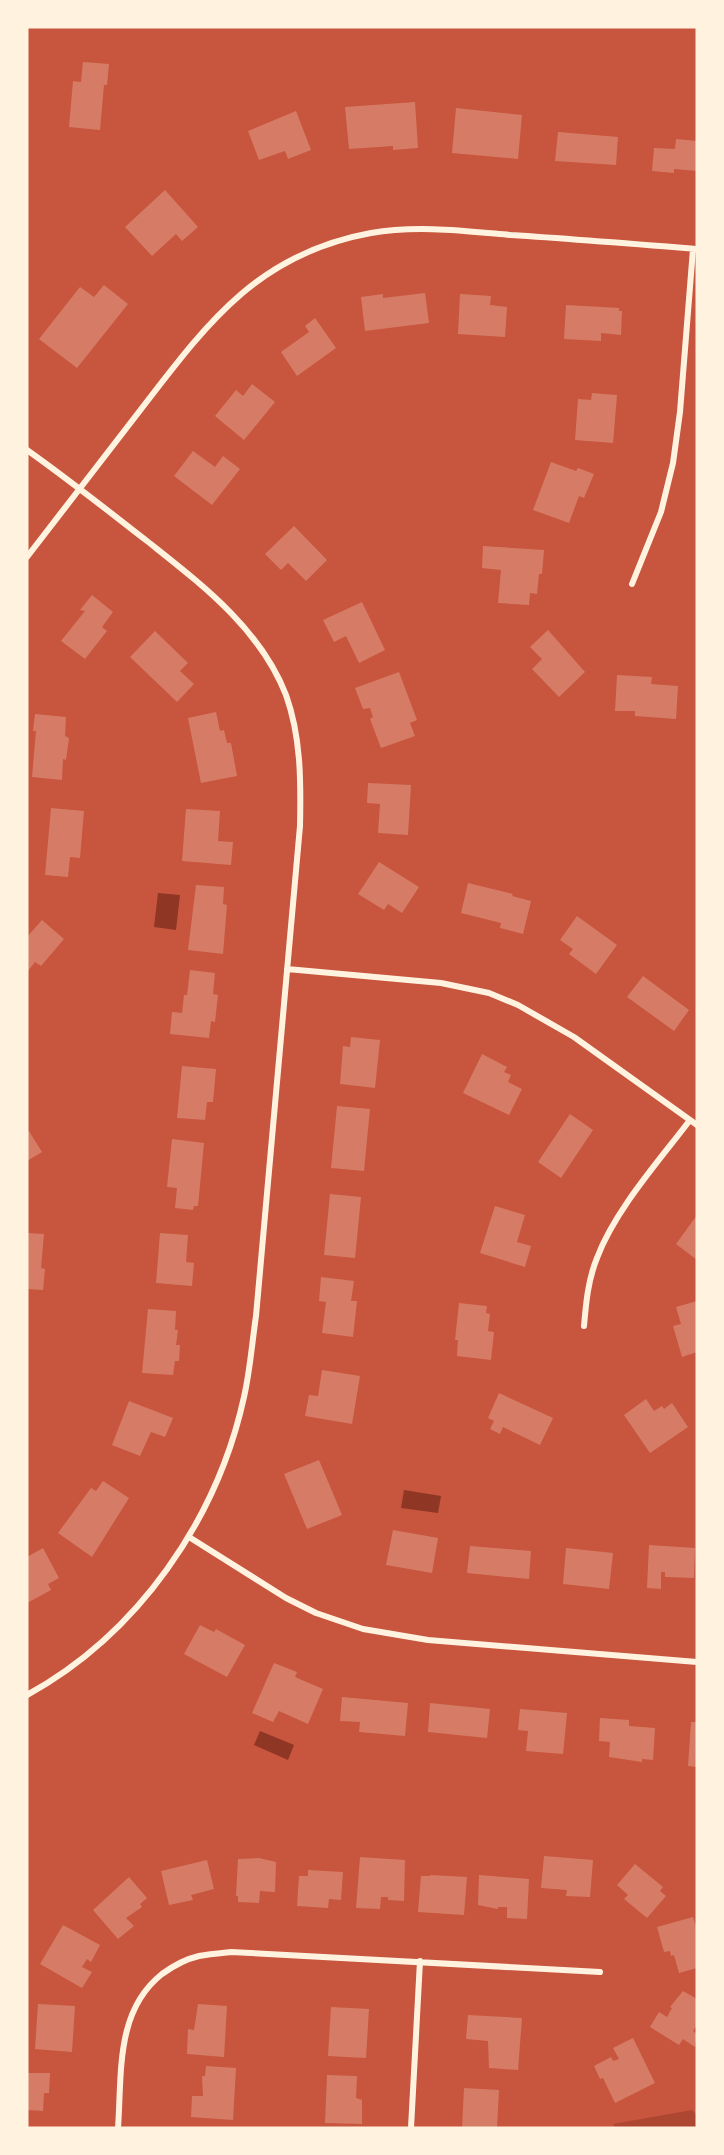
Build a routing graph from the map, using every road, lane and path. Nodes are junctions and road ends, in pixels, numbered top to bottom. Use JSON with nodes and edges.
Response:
{"nodes":[{"id":1,"x":695,"y":249,"type":"edge"},
{"id":2,"x":27,"y":450,"type":"edge"},
{"id":3,"x":80,"y":488,"type":"junction"},
{"id":4,"x":27,"y":557,"type":"edge"},
{"id":5,"x":632,"y":584,"type":"dead end"},
{"id":6,"x":287,"y":969,"type":"junction"},
{"id":7,"x":690,"y":1120,"type":"junction"},
{"id":8,"x":697,"y":1125,"type":"edge"},
{"id":9,"x":584,"y":1326,"type":"dead end"},
{"id":10,"x":189,"y":1537,"type":"junction"},
{"id":11,"x":697,"y":1662,"type":"edge"},
{"id":12,"x":27,"y":1695,"type":"edge"},
{"id":13,"x":420,"y":1961,"type":"junction"},
{"id":14,"x":600,"y":1972,"type":"dead end"},
{"id":15,"x":118,"y":2128,"type":"edge"},
{"id":16,"x":411,"y":2128,"type":"edge"}],
"edges":[{"from":1,"to":3,"type":"street"},
{"from":1,"to":5,"type":"street"},
{"from":2,"to":3,"type":"street"},
{"from":3,"to":4,"type":"street"},
{"from":3,"to":6,"type":"street"},
{"from":6,"to":7,"type":"street"},
{"from":6,"to":10,"type":"street"},
{"from":7,"to":8,"type":"street"},
{"from":7,"to":9,"type":"street"},
{"from":10,"to":11,"type":"street"},
{"from":10,"to":12,"type":"street"},
{"from":13,"to":14,"type":"street"},
{"from":13,"to":15,"type":"street"},
{"from":13,"to":16,"type":"street"}]}
